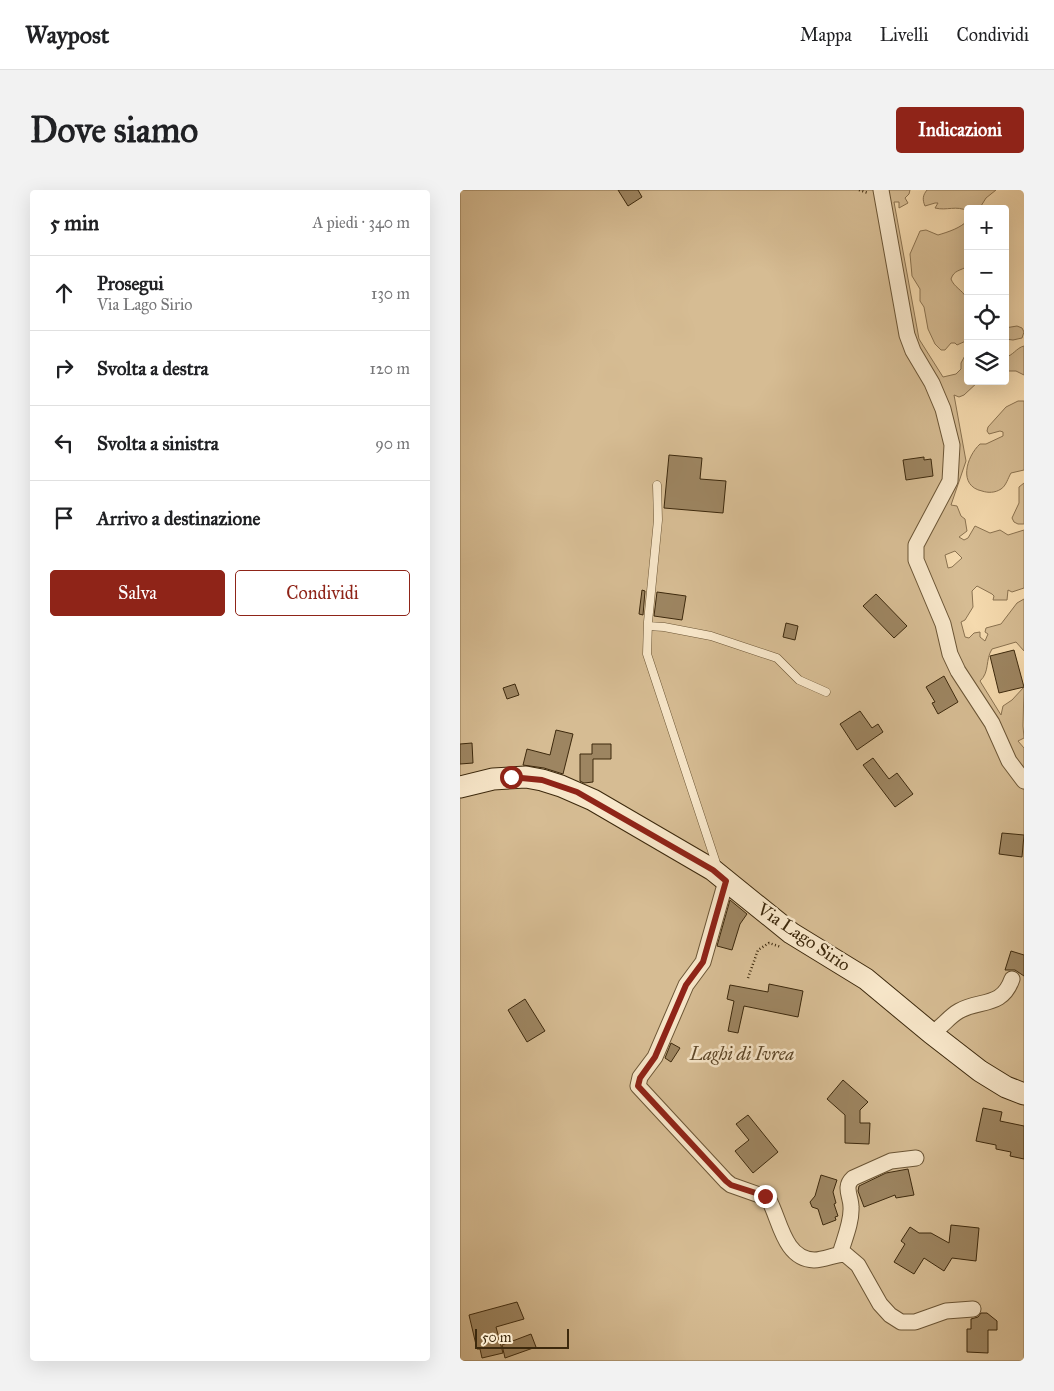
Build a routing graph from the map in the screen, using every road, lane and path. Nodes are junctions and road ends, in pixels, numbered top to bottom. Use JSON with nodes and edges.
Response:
{"nodes":[{"id":1,"x":881,"y":190,"type":"edge"},
{"id":2,"x":656,"y":485,"type":"dead end"},
{"id":3,"x":648,"y":626,"type":"junction"},
{"id":4,"x":826,"y":692,"type":"dead end"},
{"id":5,"x":1024,"y":781,"type":"edge"},
{"id":6,"x":460,"y":786,"type":"edge"},
{"id":7,"x":719,"y":874,"type":"junction"},
{"id":8,"x":787,"y":951,"type":"dead end"},
{"id":9,"x":748,"y":978,"type":"dead end"},
{"id":10,"x":1012,"y":979,"type":"dead end"},
{"id":11,"x":931,"y":1033,"type":"junction"},
{"id":12,"x":1024,"y":1094,"type":"edge"},
{"id":13,"x":916,"y":1158,"type":"dead end"},
{"id":14,"x":769,"y":1200,"type":"junction"},
{"id":15,"x":786,"y":1202,"type":"dead end"},
{"id":16,"x":846,"y":1251,"type":"junction"},
{"id":17,"x":972,"y":1309,"type":"dead end"}],
"edges":[{"from":1,"to":5,"type":"street"},
{"from":2,"to":3,"type":"lane"},
{"from":3,"to":4,"type":"lane"},
{"from":3,"to":7,"type":"lane"},
{"from":6,"to":7,"type":"main road","name":"Via Lago Sirio"},
{"from":7,"to":11,"type":"main road","name":"Via Lago Sirio"},
{"from":7,"to":14,"type":"street"},
{"from":8,"to":9,"type":"path"},
{"from":10,"to":11,"type":"street"},
{"from":11,"to":12,"type":"main road","name":"Via Lago Sirio"},
{"from":13,"to":16,"type":"street"},
{"from":14,"to":15,"type":"street"},
{"from":14,"to":16,"type":"street"},
{"from":16,"to":17,"type":"street"}]}
